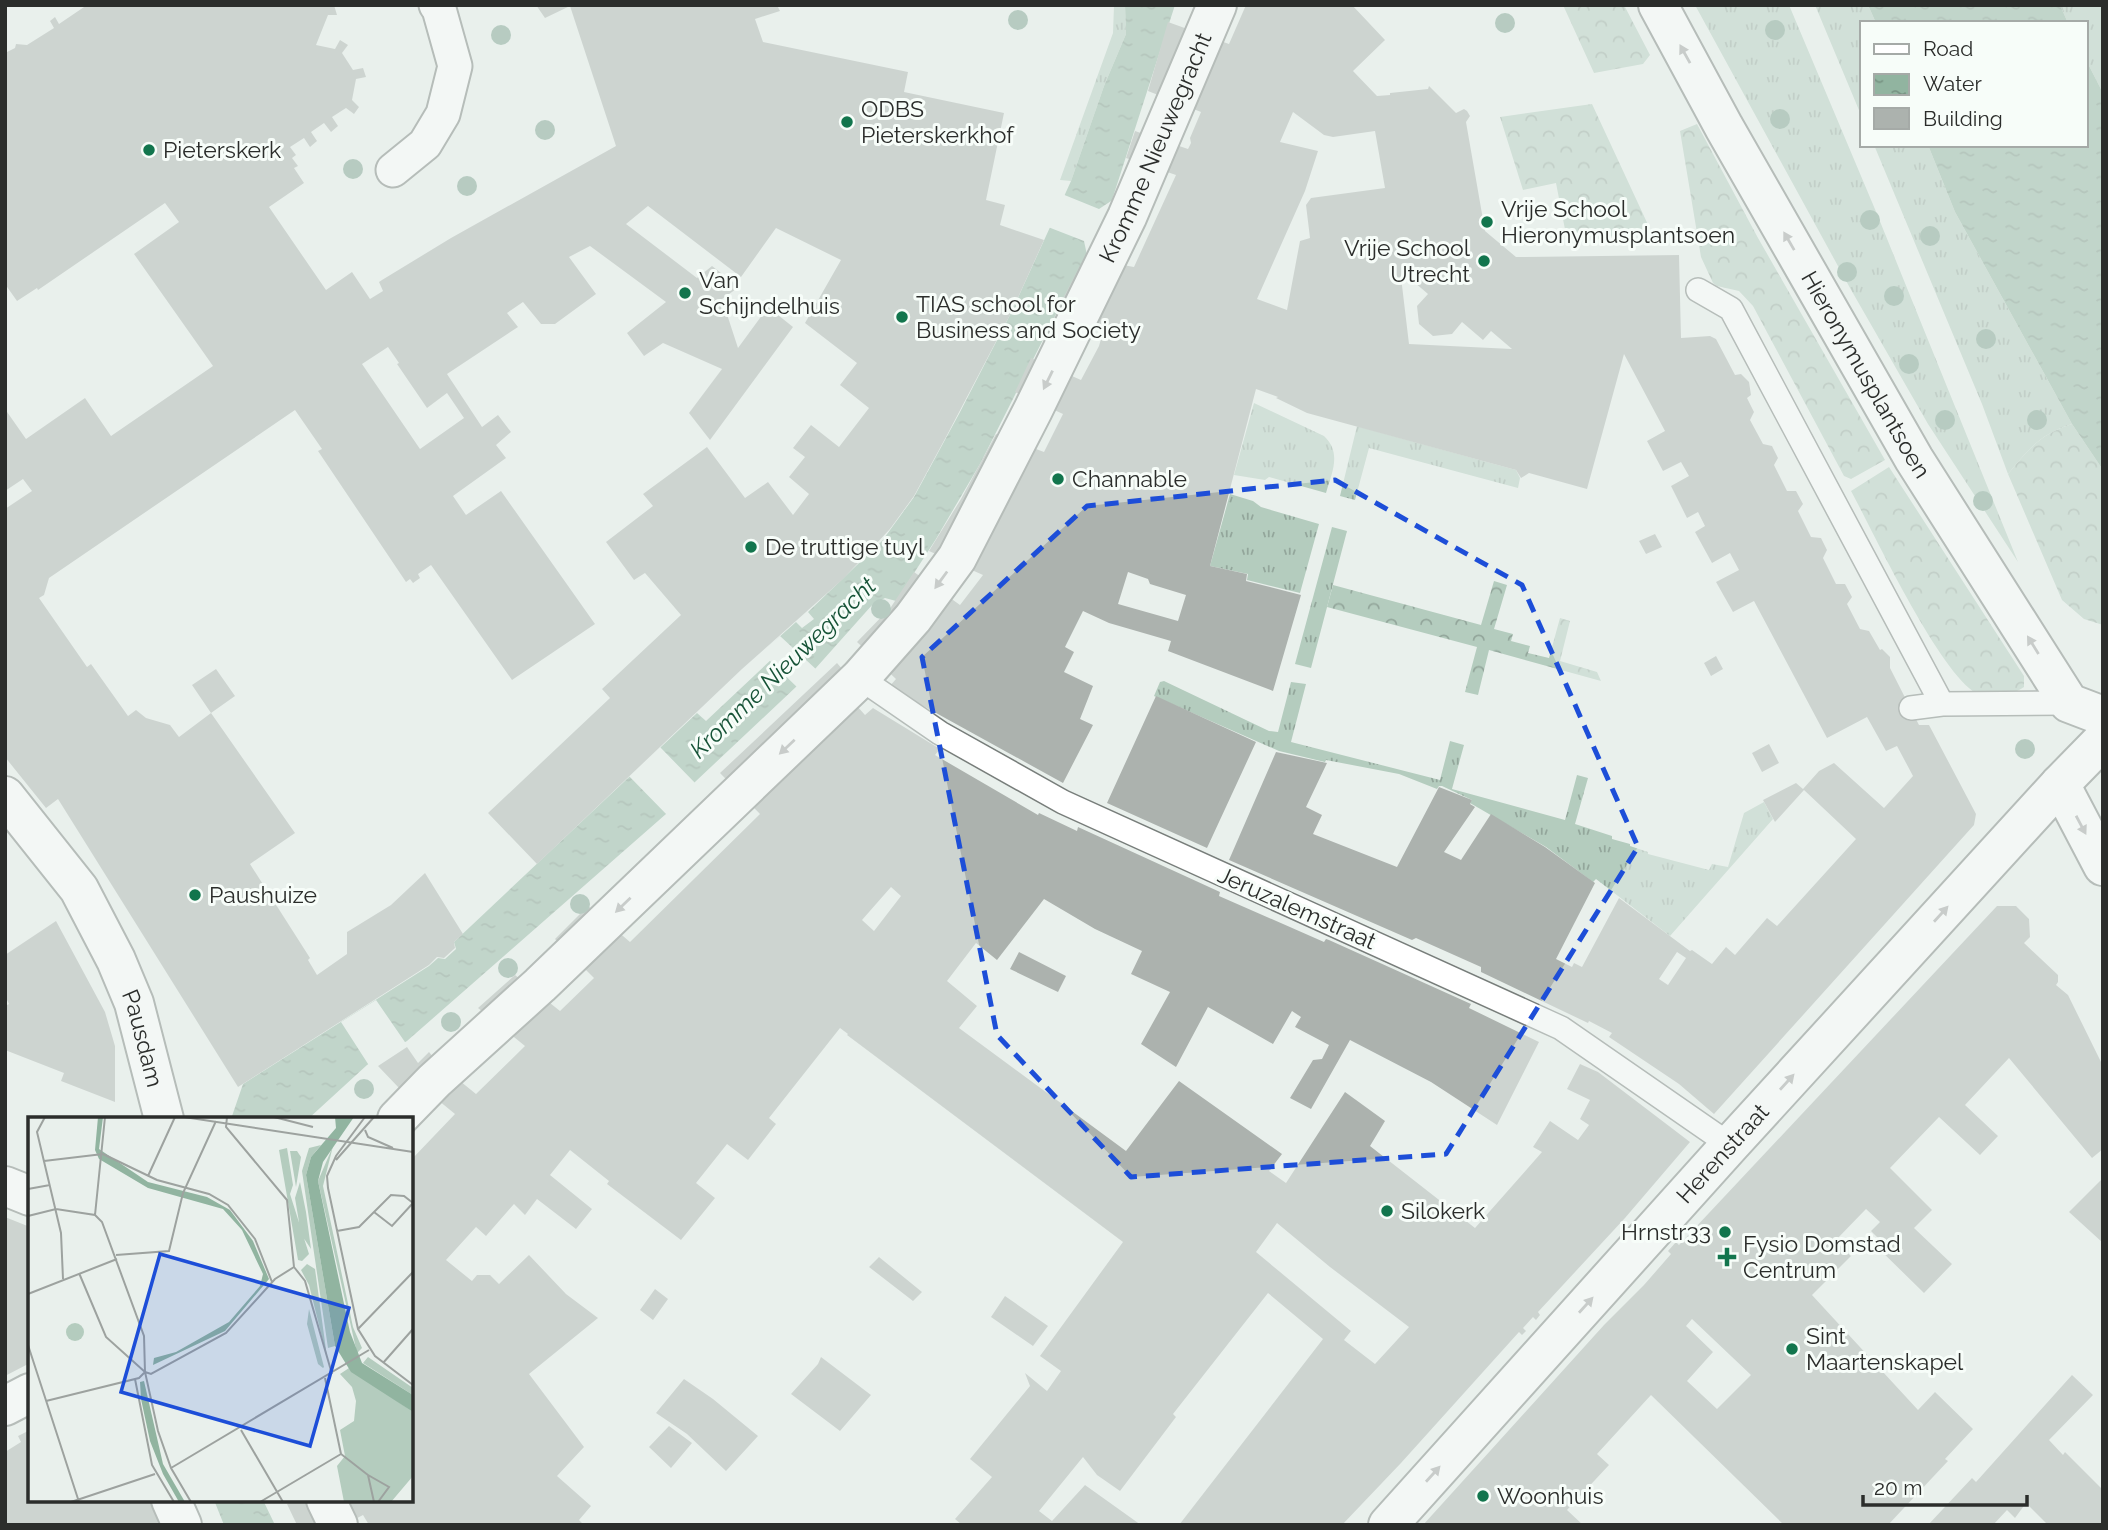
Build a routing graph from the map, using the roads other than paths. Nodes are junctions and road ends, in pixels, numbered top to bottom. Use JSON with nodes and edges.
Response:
{"nodes":[{"id":1,"x":436,"y":5,"type":"edge"},
{"id":2,"x":1217,"y":5,"type":"edge"},
{"id":3,"x":1658,"y":5,"type":"edge"},
{"id":4,"x":393,"y":170,"type":"dead end"},
{"id":5,"x":1698,"y":290,"type":"dead end"},
{"id":6,"x":860,"y":678,"type":"junction"},
{"id":7,"x":1942,"y":704,"type":"junction"},
{"id":8,"x":1911,"y":708,"type":"dead end"},
{"id":9,"x":2086,"y":710,"type":"edge"},
{"id":10,"x":2103,"y":740,"type":"edge"},
{"id":11,"x":2060,"y":784,"type":"junction"},
{"id":12,"x":5,"y":796,"type":"edge"},
{"id":13,"x":2103,"y":866,"type":"edge"},
{"id":14,"x":408,"y":1107,"type":"edge"},
{"id":15,"x":163,"y":1117,"type":"edge"},
{"id":16,"x":1730,"y":1145,"type":"junction"},
{"id":17,"x":5,"y":1186,"type":"edge"},
{"id":18,"x":28,"y":1195,"type":"edge"},
{"id":19,"x":28,"y":1394,"type":"edge"},
{"id":20,"x":5,"y":1406,"type":"edge"},
{"id":21,"x":172,"y":1502,"type":"edge"},
{"id":22,"x":327,"y":1502,"type":"edge"},
{"id":23,"x":182,"y":1525,"type":"edge"},
{"id":24,"x":338,"y":1525,"type":"edge"},
{"id":25,"x":1388,"y":1525,"type":"edge"}],
"edges":[{"from":1,"to":4,"type":"street"},
{"from":2,"to":6,"type":"street","name":"Kromme Nieuwegracht","one_way":true},
{"from":9,"to":3,"type":"street","name":"Hieronymusplantsoen","one_way":true},
{"from":5,"to":7,"type":"lane"},
{"from":6,"to":14,"type":"street","name":"Kromme Nieuwegracht","one_way":true},
{"from":6,"to":16,"type":"lane","name":"Jeruzalemstraat"},
{"from":7,"to":8,"type":"lane"},
{"from":7,"to":9,"type":"lane"},
{"from":10,"to":11,"type":"street","name":"Herenstraat"},
{"from":11,"to":13,"type":"street","one_way":true},
{"from":16,"to":11,"type":"street","name":"Herenstraat","one_way":true},
{"from":12,"to":15,"type":"street","name":"Pausdam"},
{"from":25,"to":16,"type":"street","name":"Herenstraat","one_way":true},
{"from":17,"to":18,"type":"street"},
{"from":19,"to":20,"type":"street"},
{"from":21,"to":23,"type":"street"},
{"from":22,"to":24,"type":"street"}]}
